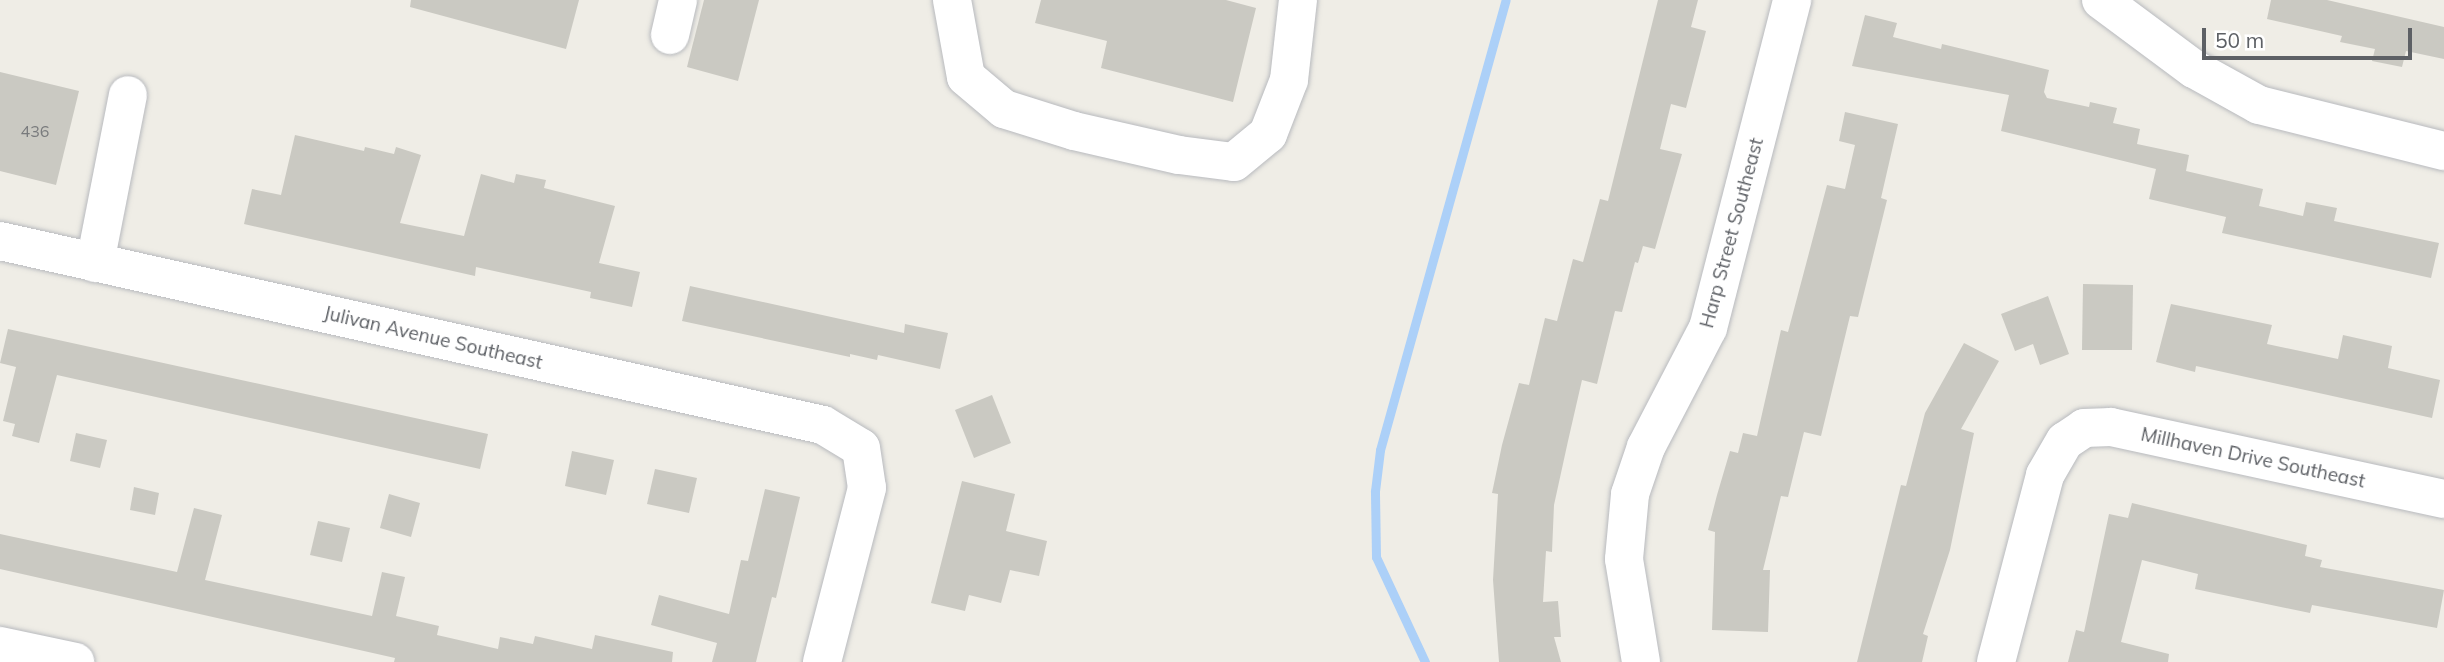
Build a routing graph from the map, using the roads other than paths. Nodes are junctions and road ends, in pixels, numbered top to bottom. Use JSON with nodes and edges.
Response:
{"nodes":[{"id":1,"x":952,"y":0,"type":"edge"},
{"id":2,"x":1298,"y":0,"type":"edge"},
{"id":3,"x":1792,"y":0,"type":"edge"},
{"id":4,"x":2101,"y":0,"type":"edge"},
{"id":5,"x":128,"y":95,"type":"dead end"},
{"id":6,"x":2444,"y":151,"type":"edge"},
{"id":7,"x":0,"y":241,"type":"edge"},
{"id":8,"x":95,"y":263,"type":"junction"},
{"id":9,"x":2444,"y":499,"type":"edge"},
{"id":10,"x":0,"y":646,"type":"edge"},
{"id":11,"x":75,"y":662,"type":"edge"},
{"id":12,"x":822,"y":662,"type":"edge"},
{"id":13,"x":1641,"y":662,"type":"edge"},
{"id":14,"x":1996,"y":662,"type":"edge"}],
"edges":[{"from":1,"to":2,"type":"street"},
{"from":3,"to":13,"type":"street","name":"Harp Street Southeast"},
{"from":4,"to":6,"type":"street"},
{"from":5,"to":8,"type":"street"},
{"from":7,"to":8,"type":"street","name":"Julivan Avenue Southeast"},
{"from":8,"to":12,"type":"street","name":"Julivan Avenue Southeast"},
{"from":9,"to":14,"type":"street","name":"Millhaven Drive Southeast"},
{"from":10,"to":11,"type":"street"}]}
